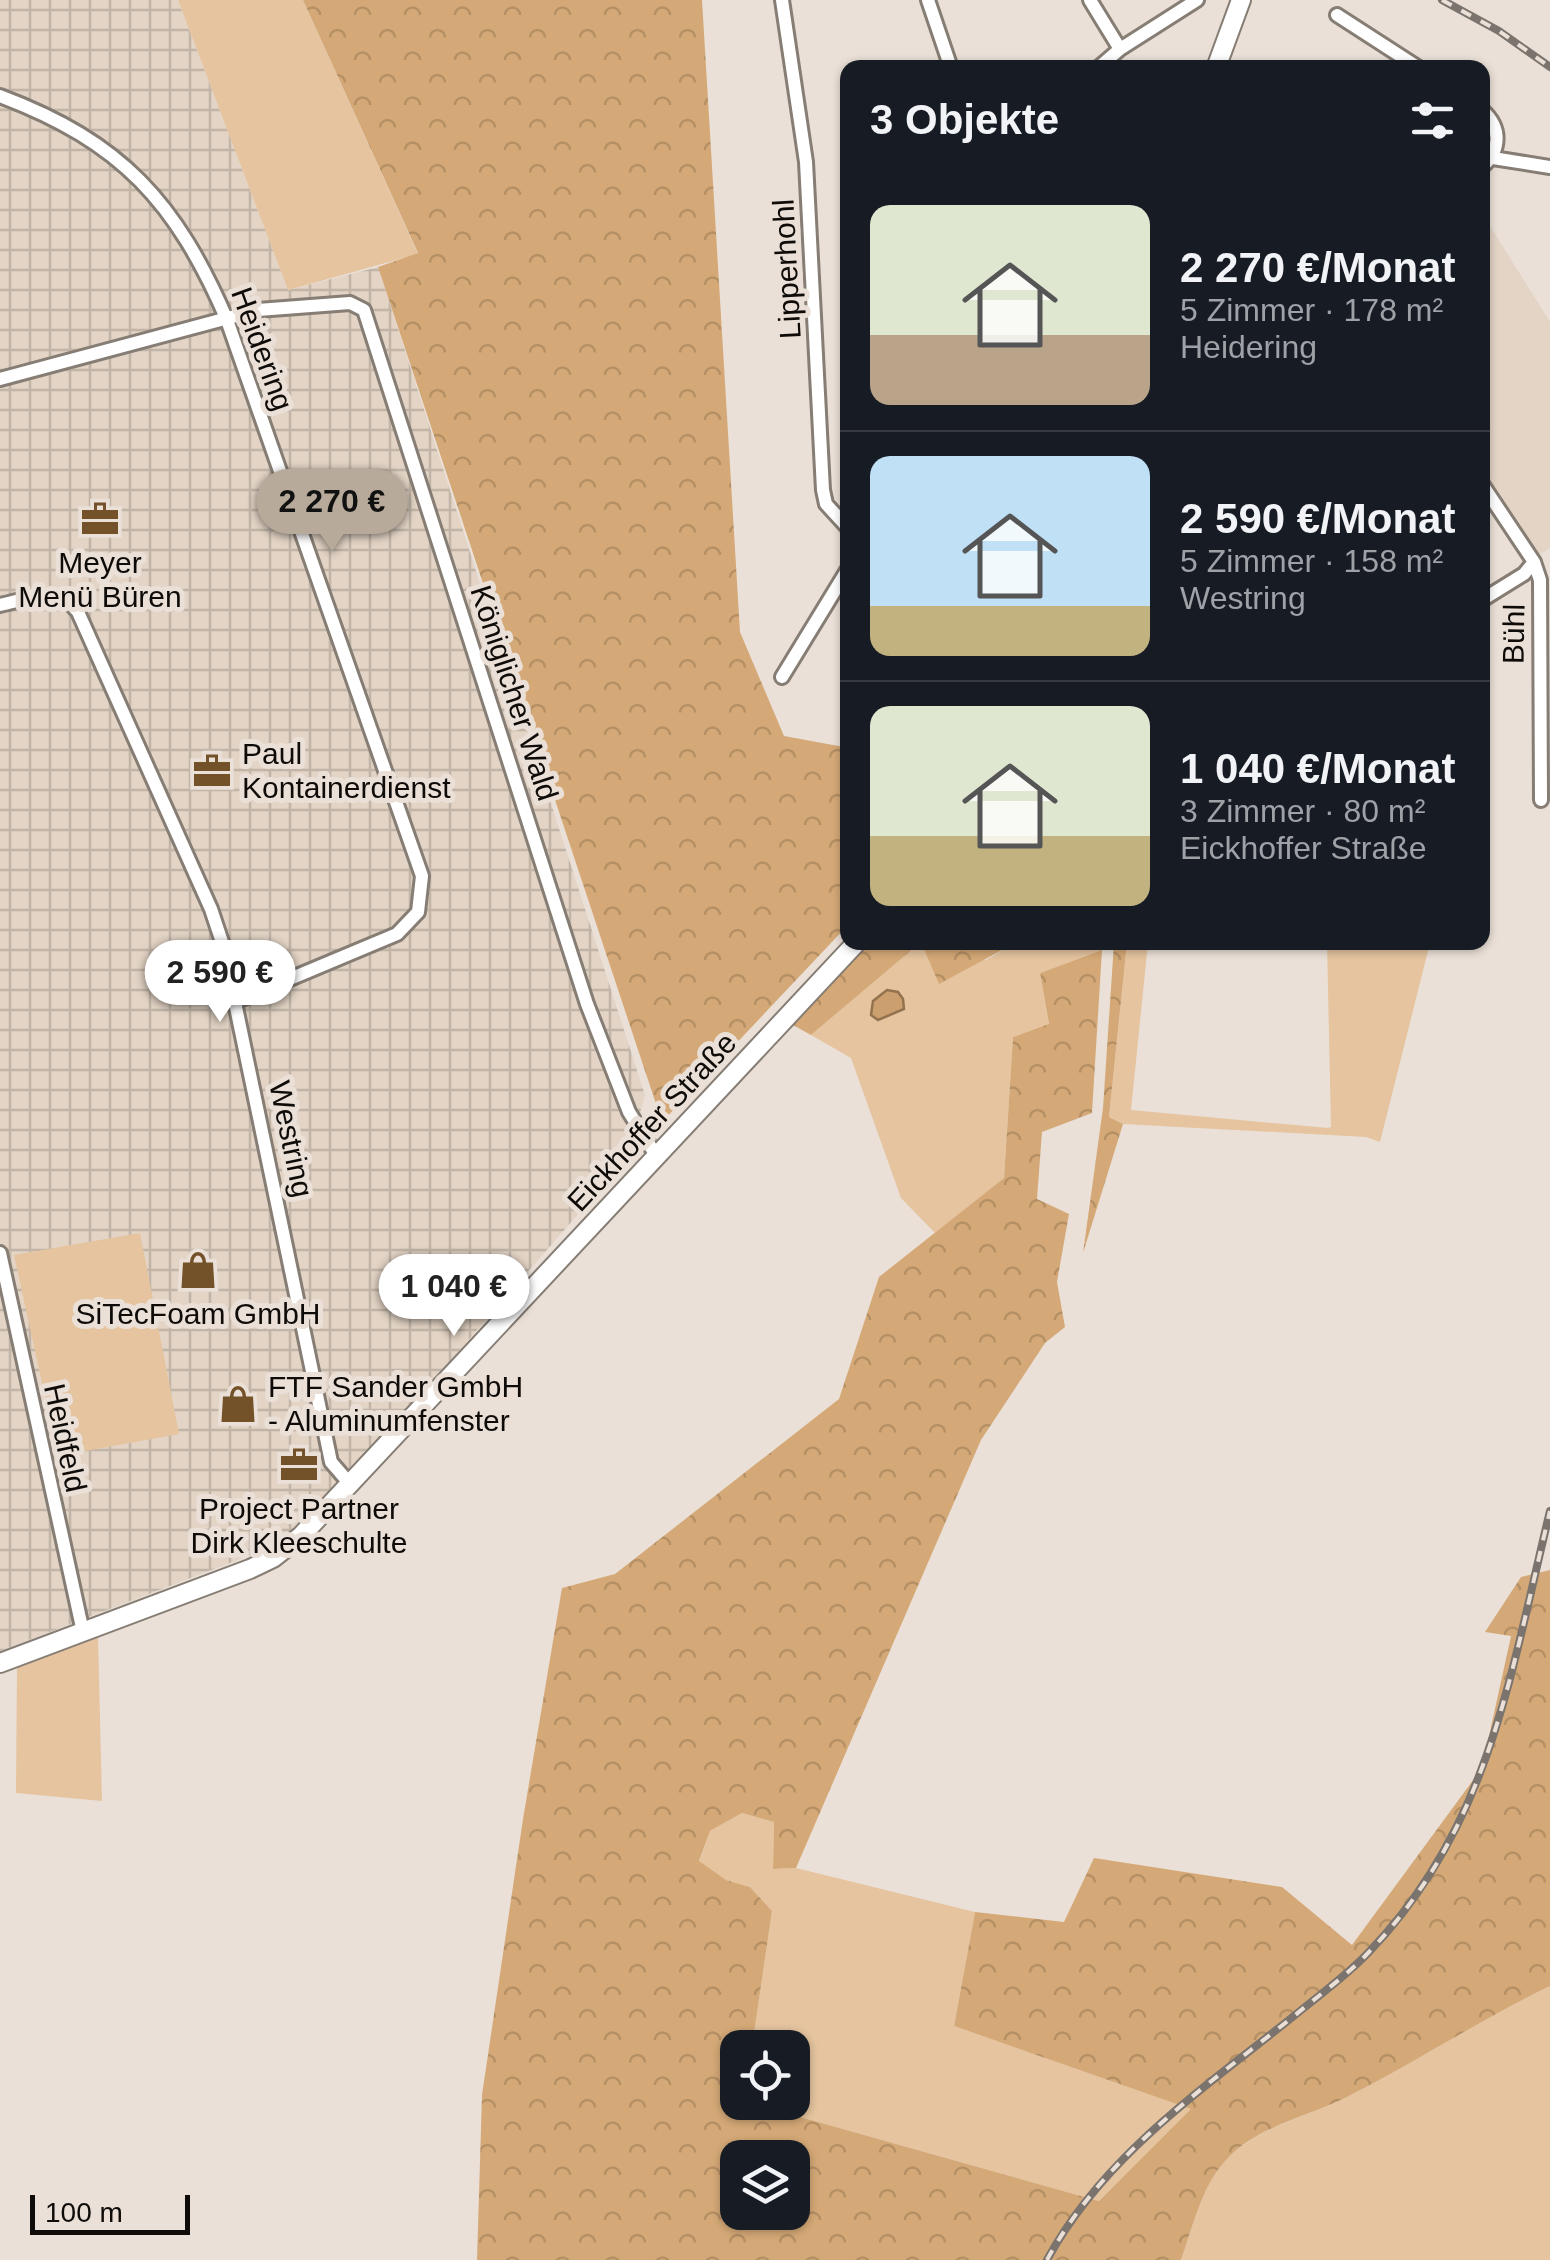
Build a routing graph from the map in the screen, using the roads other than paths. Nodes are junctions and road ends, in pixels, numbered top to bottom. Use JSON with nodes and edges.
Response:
{"nodes":[{"id":1,"x":782,"y":0,"type":"edge"},
{"id":2,"x":928,"y":0,"type":"edge"},
{"id":3,"x":1090,"y":0,"type":"edge"},
{"id":4,"x":1197,"y":0,"type":"edge"},
{"id":5,"x":1241,"y":0,"type":"edge"},
{"id":6,"x":1337,"y":15,"type":"dead end"},
{"id":7,"x":1120,"y":49,"type":"junction"},
{"id":8,"x":948,"y":60,"type":"edge"},
{"id":9,"x":1107,"y":60,"type":"edge"},
{"id":10,"x":1219,"y":60,"type":"edge"},
{"id":11,"x":1406,"y":60,"type":"edge"},
{"id":12,"x":0,"y":96,"type":"edge"},
{"id":13,"x":1490,"y":117,"type":"edge"},
{"id":14,"x":1490,"y":159,"type":"edge"},
{"id":15,"x":1490,"y":162,"type":"edge"},
{"id":16,"x":1550,"y":166,"type":"edge"},
{"id":17,"x":228,"y":320,"type":"junction"},
{"id":18,"x":0,"y":379,"type":"edge"},
{"id":19,"x":1490,"y":496,"type":"edge"},
{"id":20,"x":840,"y":519,"type":"edge"},
{"id":21,"x":1534,"y":562,"type":"junction"},
{"id":22,"x":840,"y":582,"type":"edge"},
{"id":23,"x":1490,"y":595,"type":"edge"},
{"id":24,"x":0,"y":605,"type":"edge"},
{"id":25,"x":782,"y":677,"type":"dead end"},
{"id":26,"x":1541,"y":800,"type":"dead end"},
{"id":27,"x":850,"y":950,"type":"edge"},
{"id":28,"x":237,"y":1001,"type":"junction"},
{"id":29,"x":657,"y":1156,"type":"junction"},
{"id":30,"x":0,"y":1254,"type":"edge"},
{"id":31,"x":350,"y":1484,"type":"junction"},
{"id":32,"x":83,"y":1632,"type":"junction"},
{"id":33,"x":0,"y":1663,"type":"edge"}],
"edges":[{"from":1,"to":20,"type":"street","name":"Lipperhohl"},
{"from":2,"to":8,"type":"street"},
{"from":3,"to":7,"type":"street"},
{"from":4,"to":7,"type":"street"},
{"from":5,"to":10,"type":"main road"},
{"from":6,"to":11,"type":"street"},
{"from":7,"to":9,"type":"street"},
{"from":12,"to":17,"type":"street","name":"Heidering"},
{"from":13,"to":14,"type":"street"},
{"from":15,"to":16,"type":"street"},
{"from":17,"to":18,"type":"street","name":"Königlicher Wald"},
{"from":17,"to":28,"type":"street","name":"Heidering"},
{"from":17,"to":29,"type":"street","name":"Königlicher Wald"},
{"from":19,"to":21,"type":"street","name":"Bühl"},
{"from":21,"to":23,"type":"street"},
{"from":21,"to":26,"type":"street","name":"Bühl"},
{"from":22,"to":25,"type":"street"},
{"from":24,"to":28,"type":"street","name":"Westring"},
{"from":27,"to":29,"type":"main road","name":"Eickhoffer Straße"},
{"from":28,"to":31,"type":"street","name":"Westring"},
{"from":29,"to":31,"type":"main road","name":"Eickhoffer Straße"},
{"from":30,"to":32,"type":"street","name":"Heidfeld"},
{"from":31,"to":32,"type":"main road","name":"Eickhoffer Straße"},
{"from":32,"to":33,"type":"main road","name":"Eickhoffer Straße"}]}
